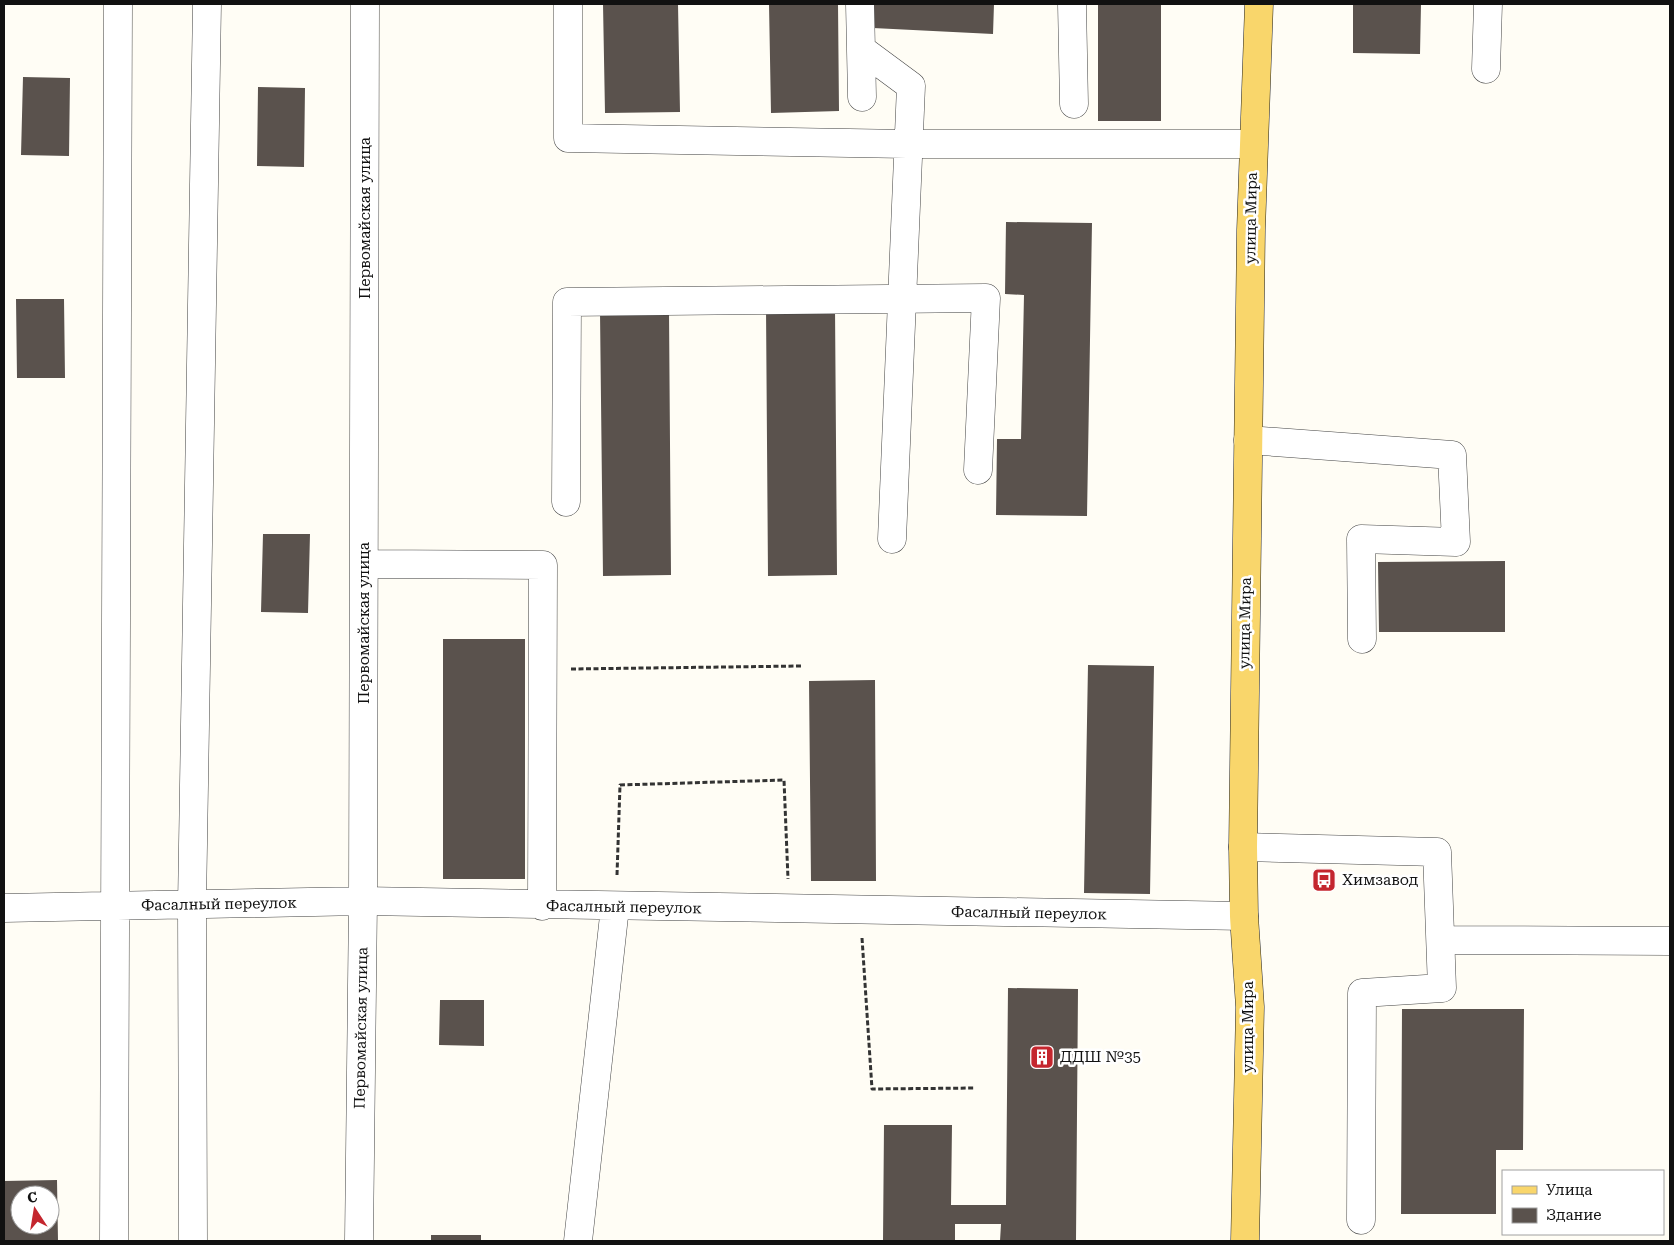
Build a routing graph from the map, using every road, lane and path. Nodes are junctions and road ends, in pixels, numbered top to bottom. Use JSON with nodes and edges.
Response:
{"nodes":[{"id":1,"x":118,"y":4,"type":"edge"},
{"id":2,"x":207,"y":4,"type":"edge"},
{"id":3,"x":365,"y":4,"type":"edge"},
{"id":4,"x":568,"y":4,"type":"edge"},
{"id":5,"x":860,"y":4,"type":"edge"},
{"id":6,"x":1072,"y":4,"type":"edge"},
{"id":7,"x":1259,"y":4,"type":"edge"},
{"id":8,"x":1488,"y":4,"type":"edge"},
{"id":9,"x":861,"y":49,"type":"junction"},
{"id":10,"x":1486,"y":68,"type":"dead end"},
{"id":11,"x":862,"y":98,"type":"dead end"},
{"id":12,"x":1074,"y":104,"type":"dead end"},
{"id":13,"x":908,"y":144,"type":"junction"},
{"id":14,"x":1253,"y":144,"type":"junction"},
{"id":15,"x":902,"y":299,"type":"junction"},
{"id":16,"x":1248,"y":440,"type":"junction"},
{"id":17,"x":978,"y":470,"type":"dead end"},
{"id":18,"x":566,"y":502,"type":"dead end"},
{"id":19,"x":892,"y":539,"type":"dead end"},
{"id":20,"x":364,"y":564,"type":"junction"},
{"id":21,"x":1362,"y":638,"type":"dead end"},
{"id":22,"x":801,"y":666,"type":"dead end"},
{"id":23,"x":543,"y":669,"type":"junction"},
{"id":24,"x":1242,"y":847,"type":"junction"},
{"id":25,"x":363,"y":902,"type":"junction"},
{"id":26,"x":192,"y":905,"type":"junction"},
{"id":27,"x":115,"y":906,"type":"junction"},
{"id":28,"x":542,"y":906,"type":"junction"},
{"id":29,"x":615,"y":907,"type":"junction"},
{"id":30,"x":4,"y":908,"type":"edge"},
{"id":31,"x":789,"y":910,"type":"junction"},
{"id":32,"x":860,"y":910,"type":"junction"},
{"id":33,"x":1244,"y":916,"type":"junction"},
{"id":34,"x":1441,"y":940,"type":"junction"},
{"id":35,"x":1670,"y":940,"type":"edge"},
{"id":36,"x":974,"y":1088,"type":"dead end"},
{"id":37,"x":1361,"y":1220,"type":"dead end"},
{"id":38,"x":114,"y":1241,"type":"edge"},
{"id":39,"x":193,"y":1241,"type":"edge"},
{"id":40,"x":359,"y":1241,"type":"edge"},
{"id":41,"x":578,"y":1241,"type":"edge"},
{"id":42,"x":1245,"y":1241,"type":"edge"}],
"edges":[{"from":1,"to":27,"type":"street"},
{"from":2,"to":26,"type":"street"},
{"from":3,"to":20,"type":"street","name":"Первомайская улица"},
{"from":4,"to":13,"type":"street"},
{"from":5,"to":9,"type":"street"},
{"from":6,"to":12,"type":"street"},
{"from":7,"to":14,"type":"main road","name":"улица Мира"},
{"from":8,"to":10,"type":"street"},
{"from":9,"to":11,"type":"street"},
{"from":9,"to":13,"type":"street"},
{"from":13,"to":14,"type":"street"},
{"from":13,"to":15,"type":"street"},
{"from":14,"to":16,"type":"main road","name":"улица Мира"},
{"from":15,"to":17,"type":"street"},
{"from":15,"to":18,"type":"street"},
{"from":15,"to":19,"type":"street"},
{"from":16,"to":21,"type":"street"},
{"from":16,"to":24,"type":"main road","name":"улица Мира"},
{"from":20,"to":23,"type":"street"},
{"from":20,"to":25,"type":"street","name":"Первомайская улица"},
{"from":22,"to":23,"type":"path"},
{"from":23,"to":28,"type":"street"},
{"from":24,"to":33,"type":"main road","name":"улица Мира"},
{"from":24,"to":34,"type":"street"},
{"from":25,"to":26,"type":"street","name":"Фасалный переулок"},
{"from":25,"to":28,"type":"street","name":"Фасалный переулок"},
{"from":25,"to":40,"type":"street","name":"Первомайская улица"},
{"from":26,"to":27,"type":"street","name":"Фасалный переулок"},
{"from":26,"to":39,"type":"street"},
{"from":27,"to":30,"type":"street","name":"Фасалный переулок"},
{"from":27,"to":38,"type":"street"},
{"from":28,"to":29,"type":"street","name":"Фасалный переулок"},
{"from":29,"to":31,"type":"street","name":"Фасалный переулок"},
{"from":29,"to":31,"type":"path"},
{"from":29,"to":41,"type":"street"},
{"from":31,"to":32,"type":"street","name":"Фасалный переулок"},
{"from":32,"to":33,"type":"street","name":"Фасалный переулок"},
{"from":32,"to":36,"type":"path"},
{"from":33,"to":42,"type":"main road","name":"улица Мира"},
{"from":34,"to":35,"type":"street"},
{"from":34,"to":37,"type":"street"}]}
